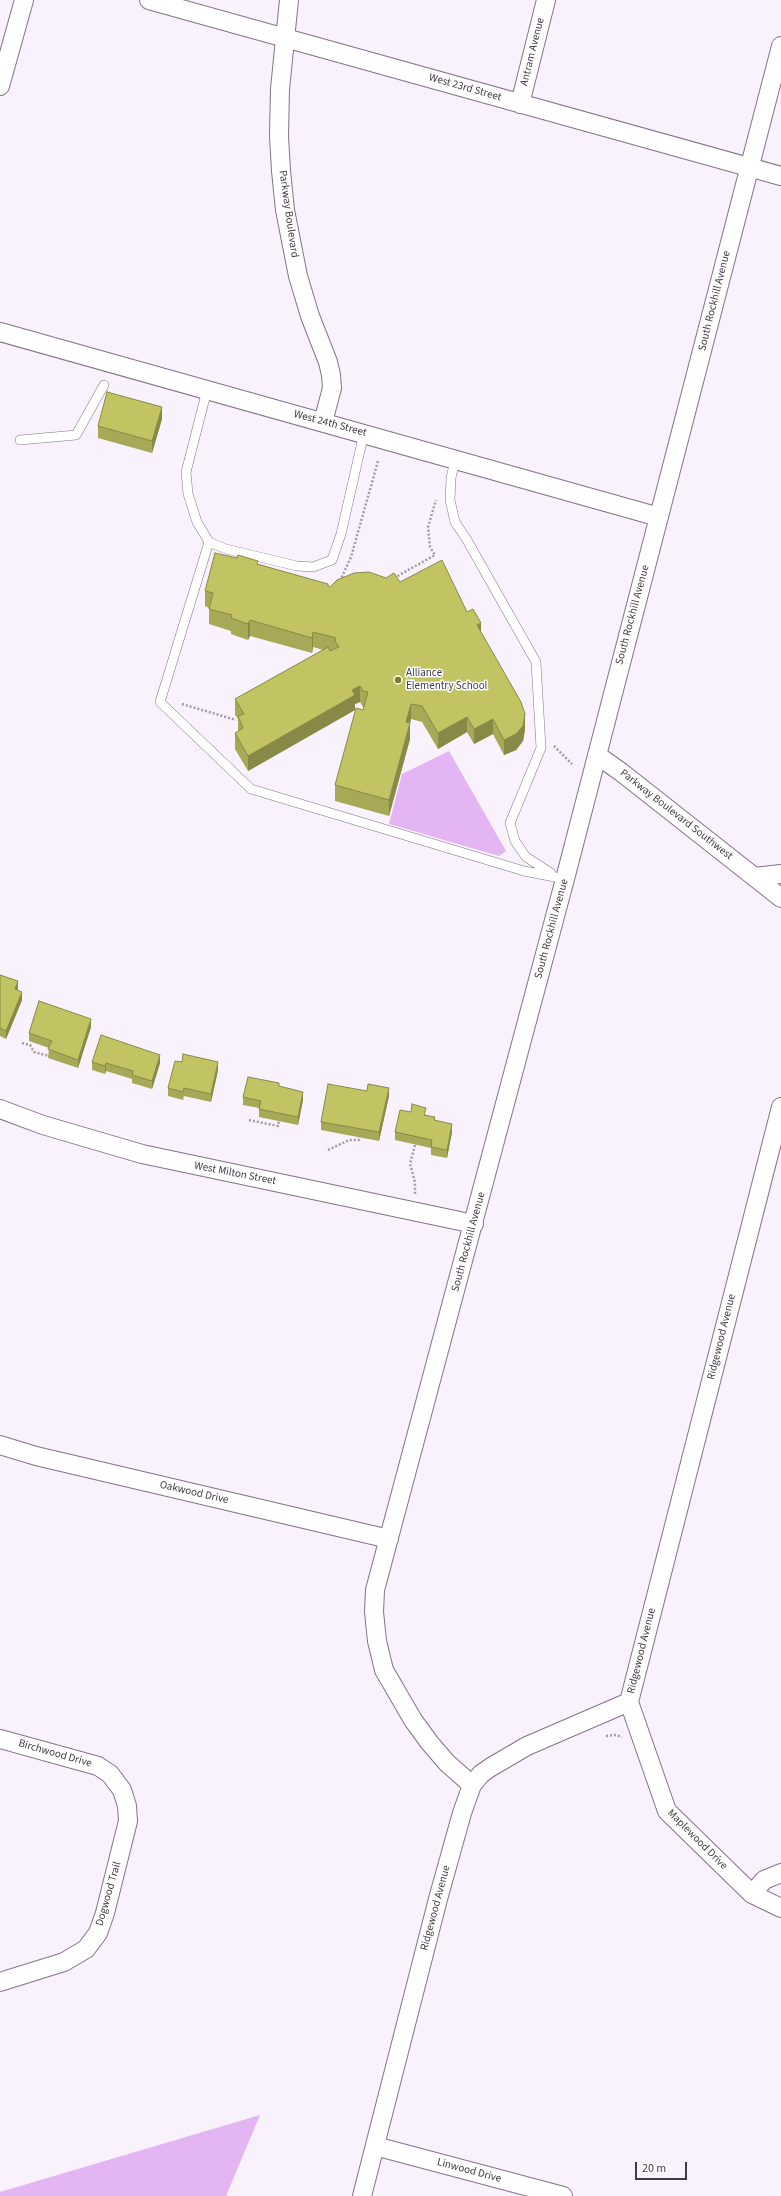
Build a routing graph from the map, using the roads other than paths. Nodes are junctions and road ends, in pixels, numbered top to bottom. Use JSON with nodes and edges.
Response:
{"nodes":[{"id":1,"x":24,"y":0,"type":"edge"},
{"id":2,"x":149,"y":0,"type":"edge"},
{"id":3,"x":289,"y":0,"type":"edge"},
{"id":4,"x":546,"y":0,"type":"edge"},
{"id":5,"x":284,"y":38,"type":"junction"},
{"id":6,"x":781,"y":46,"type":"edge"},
{"id":7,"x":0,"y":86,"type":"edge"},
{"id":8,"x":520,"y":104,"type":"junction"},
{"id":9,"x":749,"y":167,"type":"junction"},
{"id":10,"x":781,"y":176,"type":"edge"},
{"id":11,"x":0,"y":332,"type":"edge"},
{"id":12,"x":104,"y":385,"type":"dead end"},
{"id":13,"x":207,"y":390,"type":"junction"},
{"id":14,"x":323,"y":422,"type":"junction"},
{"id":15,"x":364,"y":433,"type":"junction"},
{"id":16,"x":20,"y":440,"type":"dead end"},
{"id":17,"x":455,"y":460,"type":"junction"},
{"id":18,"x":659,"y":517,"type":"junction"},
{"id":19,"x":209,"y":542,"type":"junction"},
{"id":20,"x":597,"y":755,"type":"junction"},
{"id":21,"x":781,"y":874,"type":"edge"},
{"id":22,"x":754,"y":877,"type":"junction"},
{"id":23,"x":565,"y":879,"type":"junction"},
{"id":24,"x":781,"y":898,"type":"edge"},
{"id":25,"x":781,"y":1107,"type":"edge"},
{"id":26,"x":0,"y":1109,"type":"edge"},
{"id":27,"x":474,"y":1224,"type":"junction"},
{"id":28,"x":0,"y":1445,"type":"edge"},
{"id":29,"x":389,"y":1539,"type":"junction"},
{"id":30,"x":629,"y":1702,"type":"junction"},
{"id":31,"x":0,"y":1739,"type":"edge"},
{"id":32,"x":472,"y":1785,"type":"junction"},
{"id":33,"x":124,"y":1840,"type":"joint"},
{"id":34,"x":781,"y":1873,"type":"edge"},
{"id":35,"x":752,"y":1894,"type":"junction"},
{"id":36,"x":781,"y":1908,"type":"edge"},
{"id":37,"x":0,"y":1982,"type":"edge"},
{"id":38,"x":375,"y":2146,"type":"junction"},
{"id":39,"x":362,"y":2196,"type":"edge"},
{"id":40,"x":563,"y":2196,"type":"edge"}],
"edges":[{"from":1,"to":7,"type":"street"},
{"from":2,"to":5,"type":"street","name":"West 23rd Street"},
{"from":3,"to":5,"type":"street","name":"Parkway Boulevard"},
{"from":4,"to":8,"type":"street","name":"Antram Avenue"},
{"from":5,"to":8,"type":"street","name":"West 23rd Street"},
{"from":5,"to":14,"type":"street","name":"Parkway Boulevard"},
{"from":6,"to":9,"type":"street","name":"South Rockhill Avenue"},
{"from":8,"to":9,"type":"street","name":"West 23rd Street"},
{"from":9,"to":10,"type":"street","name":"West 23rd Street"},
{"from":9,"to":18,"type":"street","name":"South Rockhill Avenue"},
{"from":11,"to":13,"type":"street","name":"West 24th Street"},
{"from":12,"to":16,"type":"lane"},
{"from":13,"to":14,"type":"street","name":"West 24th Street"},
{"from":13,"to":19,"type":"lane"},
{"from":14,"to":15,"type":"street","name":"West 24th Street"},
{"from":15,"to":17,"type":"street","name":"West 24th Street"},
{"from":15,"to":19,"type":"lane"},
{"from":17,"to":18,"type":"street","name":"West 24th Street"},
{"from":17,"to":23,"type":"lane"},
{"from":18,"to":20,"type":"street","name":"South Rockhill Avenue"},
{"from":19,"to":23,"type":"lane"},
{"from":20,"to":22,"type":"street","name":"Parkway Boulevard Southwest"},
{"from":20,"to":23,"type":"street","name":"South Rockhill Avenue"},
{"from":21,"to":22,"type":"street"},
{"from":22,"to":24,"type":"street","name":"Parkway Boulevard Southwest"},
{"from":23,"to":27,"type":"street","name":"South Rockhill Avenue"},
{"from":25,"to":30,"type":"street","name":"Ridgewood Avenue"},
{"from":26,"to":27,"type":"street","name":"West Milton Street"},
{"from":27,"to":29,"type":"street","name":"South Rockhill Avenue"},
{"from":28,"to":29,"type":"street","name":"Oakwood Drive"},
{"from":29,"to":32,"type":"street","name":"South Rockhill Avenue"},
{"from":30,"to":32,"type":"street","name":"Ridgewood Avenue"},
{"from":30,"to":35,"type":"street","name":"Maplewood Drive"},
{"from":31,"to":33,"type":"street","name":"Birchwood Drive"},
{"from":32,"to":38,"type":"street","name":"Ridgewood Avenue"},
{"from":33,"to":37,"type":"street","name":"Dogwood Trail"},
{"from":34,"to":35,"type":"street"},
{"from":35,"to":36,"type":"street","name":"Maplewood Drive"},
{"from":38,"to":39,"type":"street","name":"Ridgewood Avenue"},
{"from":38,"to":40,"type":"street","name":"Linwood Drive"}]}
